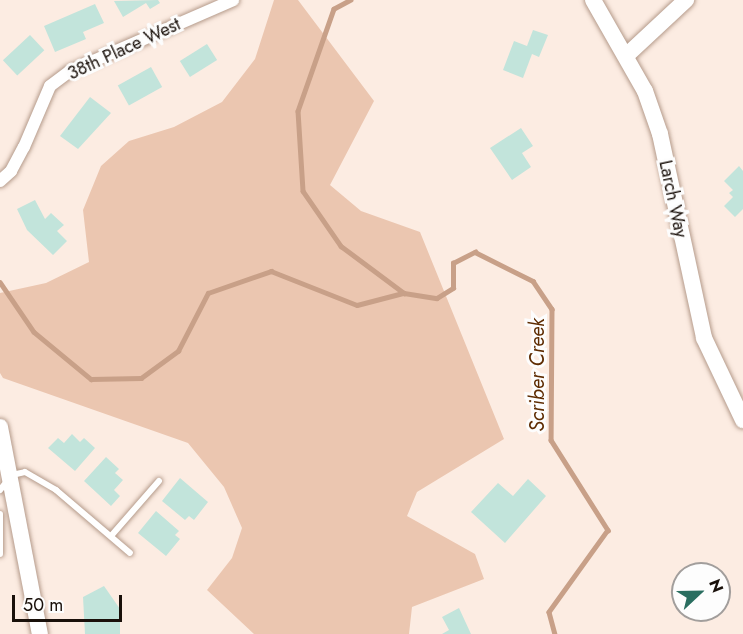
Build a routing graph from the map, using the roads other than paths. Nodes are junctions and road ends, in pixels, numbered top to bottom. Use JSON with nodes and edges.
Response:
{"nodes":[{"id":1,"x":232,"y":0,"type":"edge"},
{"id":2,"x":593,"y":0,"type":"edge"},
{"id":3,"x":686,"y":0,"type":"edge"},
{"id":4,"x":627,"y":55,"type":"junction"},
{"id":5,"x":0,"y":181,"type":"edge"},
{"id":6,"x":743,"y":420,"type":"edge"},
{"id":7,"x":0,"y":427,"type":"edge"},
{"id":8,"x":12,"y":475,"type":"junction"},
{"id":9,"x":159,"y":481,"type":"dead end"},
{"id":10,"x":0,"y":490,"type":"edge"},
{"id":11,"x":0,"y":514,"type":"edge"},
{"id":12,"x":111,"y":536,"type":"junction"},
{"id":13,"x":130,"y":553,"type":"dead end"},
{"id":14,"x":0,"y":555,"type":"edge"},
{"id":15,"x":40,"y":634,"type":"edge"}],
"edges":[{"from":1,"to":5,"type":"street","name":"38th Place West"},
{"from":2,"to":4,"type":"main road","name":"Larch Way"},
{"from":3,"to":4,"type":"main road"},
{"from":4,"to":6,"type":"main road","name":"Larch Way"},
{"from":7,"to":8,"type":"main road"},
{"from":8,"to":10,"type":"lane"},
{"from":8,"to":12,"type":"lane"},
{"from":8,"to":15,"type":"main road"},
{"from":9,"to":12,"type":"lane"},
{"from":11,"to":14,"type":"lane"},
{"from":12,"to":13,"type":"lane"}]}
